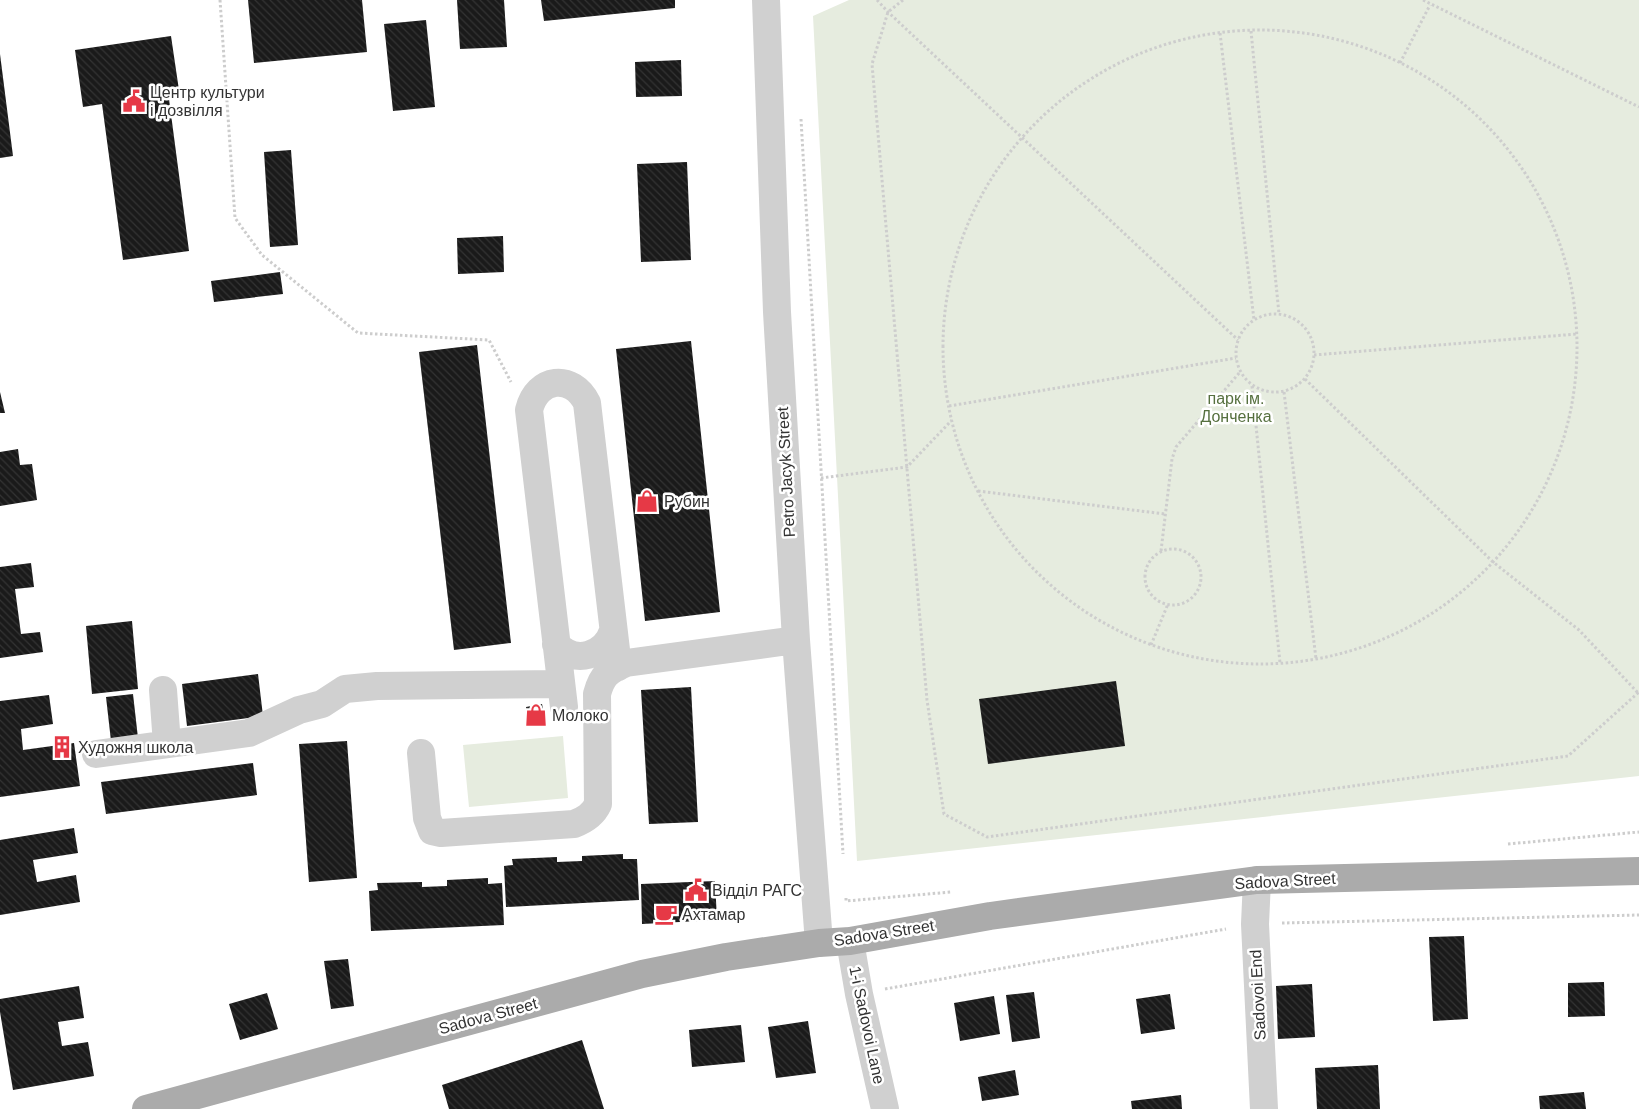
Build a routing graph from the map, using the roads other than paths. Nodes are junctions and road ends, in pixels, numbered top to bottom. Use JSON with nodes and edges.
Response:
{"nodes":[{"id":1,"x":766,"y":0,"type":"edge"},
{"id":2,"x":613,"y":630,"type":"junction"},
{"id":3,"x":796,"y":640,"type":"junction"},
{"id":4,"x":556,"y":644,"type":"junction"},
{"id":5,"x":618,"y":667,"type":"junction"},
{"id":6,"x":163,"y":690,"type":"dead end"},
{"id":7,"x":167,"y":744,"type":"junction"},
{"id":8,"x":421,"y":753,"type":"dead end"},
{"id":9,"x":96,"y":754,"type":"dead end"},
{"id":10,"x":1639,"y":871,"type":"edge"},
{"id":11,"x":1257,"y":880,"type":"junction"},
{"id":12,"x":850,"y":940,"type":"junction"},
{"id":13,"x":819,"y":943,"type":"junction"},
{"id":14,"x":146,"y":1109,"type":"edge"},
{"id":15,"x":885,"y":1109,"type":"edge"},
{"id":16,"x":1264,"y":1109,"type":"edge"}],
"edges":[{"from":1,"to":3,"type":"street","name":"Petro Jacyk Street"},
{"from":2,"to":4,"type":"street"},
{"from":2,"to":4,"type":"street"},
{"from":2,"to":5,"type":"street"},
{"from":3,"to":5,"type":"street"},
{"from":3,"to":13,"type":"street","name":"Petro Jacyk Street"},
{"from":4,"to":7,"type":"street"},
{"from":5,"to":8,"type":"street"},
{"from":6,"to":7,"type":"street"},
{"from":7,"to":9,"type":"street"},
{"from":10,"to":11,"type":"main road","name":"Sadova Street"},
{"from":11,"to":12,"type":"main road","name":"Sadova Street"},
{"from":11,"to":16,"type":"street","name":"Sadovoi End"},
{"from":12,"to":13,"type":"main road","name":"Sadova Street"},
{"from":12,"to":15,"type":"street","name":"1-i Sadovoi Lane"},
{"from":13,"to":14,"type":"main road","name":"Sadova Street"}]}
